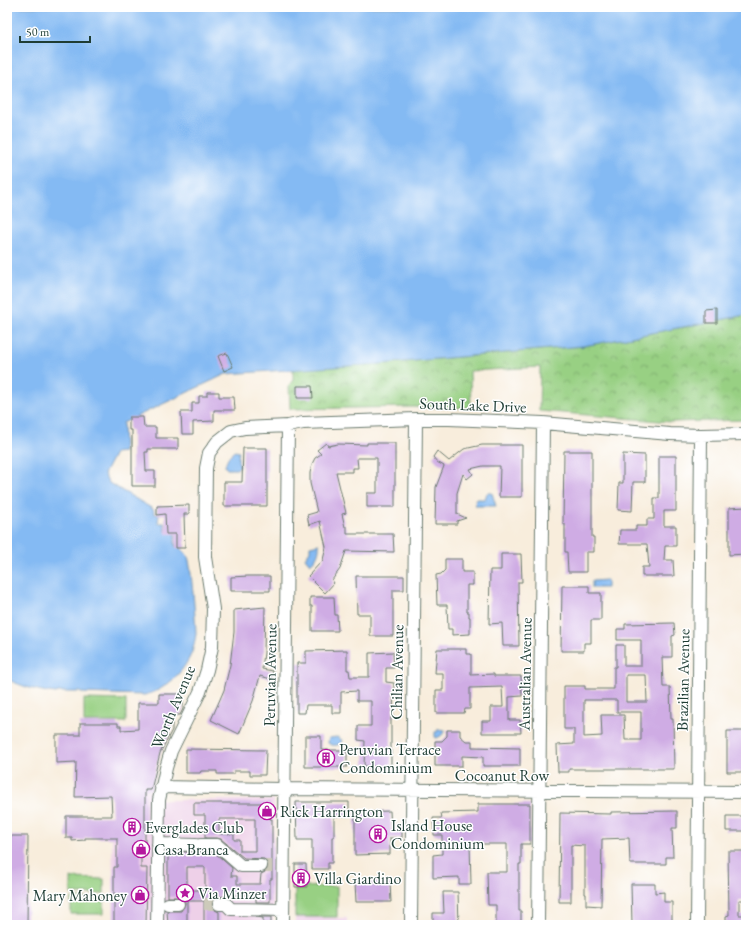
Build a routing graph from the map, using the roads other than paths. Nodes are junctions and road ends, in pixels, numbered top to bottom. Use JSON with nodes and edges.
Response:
{"nodes":[{"id":1,"x":416,"y":419,"type":"junction"},
{"id":2,"x":543,"y":423,"type":"junction"},
{"id":3,"x":288,"y":426,"type":"junction"},
{"id":4,"x":746,"y":434,"type":"edge"},
{"id":5,"x":701,"y":435,"type":"junction"},
{"id":6,"x":209,"y":453,"type":"joint"},
{"id":7,"x":161,"y":787,"type":"junction"},
{"id":8,"x":284,"y":789,"type":"junction"},
{"id":9,"x":412,"y":790,"type":"junction"},
{"id":10,"x":539,"y":791,"type":"junction"},
{"id":11,"x":698,"y":792,"type":"junction"},
{"id":12,"x":746,"y":792,"type":"edge"},
{"id":13,"x":158,"y":844,"type":"junction"},
{"id":14,"x":261,"y":866,"type":"tunnel mouth"},
{"id":15,"x":219,"y":904,"type":"tunnel mouth"},
{"id":16,"x":283,"y":910,"type":"junction"},
{"id":17,"x":157,"y":925,"type":"edge"},
{"id":18,"x":283,"y":925,"type":"edge"},
{"id":19,"x":411,"y":925,"type":"edge"},
{"id":20,"x":538,"y":925,"type":"edge"},
{"id":21,"x":697,"y":925,"type":"edge"}],
"edges":[{"from":1,"to":2,"type":"street","name":"South Lake Drive"},
{"from":1,"to":3,"type":"street","name":"South Lake Drive"},
{"from":1,"to":9,"type":"street","name":"Chilian Avenue"},
{"from":2,"to":5,"type":"street","name":"South Lake Drive"},
{"from":2,"to":10,"type":"street","name":"Australian Avenue"},
{"from":3,"to":6,"type":"street","name":"South Lake Drive"},
{"from":3,"to":8,"type":"street","name":"Peruvian Avenue"},
{"from":4,"to":5,"type":"street","name":"South Lake Drive"},
{"from":5,"to":11,"type":"street","name":"Brazilian Avenue"},
{"from":6,"to":7,"type":"street","name":"Worth Avenue"},
{"from":7,"to":8,"type":"street","name":"Cocoanut Row"},
{"from":7,"to":13,"type":"street","name":"Worth Avenue"},
{"from":8,"to":9,"type":"street","name":"Cocoanut Row"},
{"from":8,"to":16,"type":"street","name":"Peruvian Avenue"},
{"from":9,"to":10,"type":"street","name":"Cocoanut Row"},
{"from":9,"to":19,"type":"street","name":"Chilian Avenue"},
{"from":10,"to":11,"type":"street","name":"Cocoanut Row"},
{"from":10,"to":20,"type":"street","name":"Australian Avenue"},
{"from":11,"to":12,"type":"street","name":"Cocoanut Row"},
{"from":11,"to":21,"type":"street","name":"Brazilian Avenue"},
{"from":13,"to":14,"type":"street"},
{"from":13,"to":17,"type":"street","name":"Worth Avenue"},
{"from":15,"to":16,"type":"street"},
{"from":16,"to":18,"type":"street","name":"Peruvian Avenue"}]}
